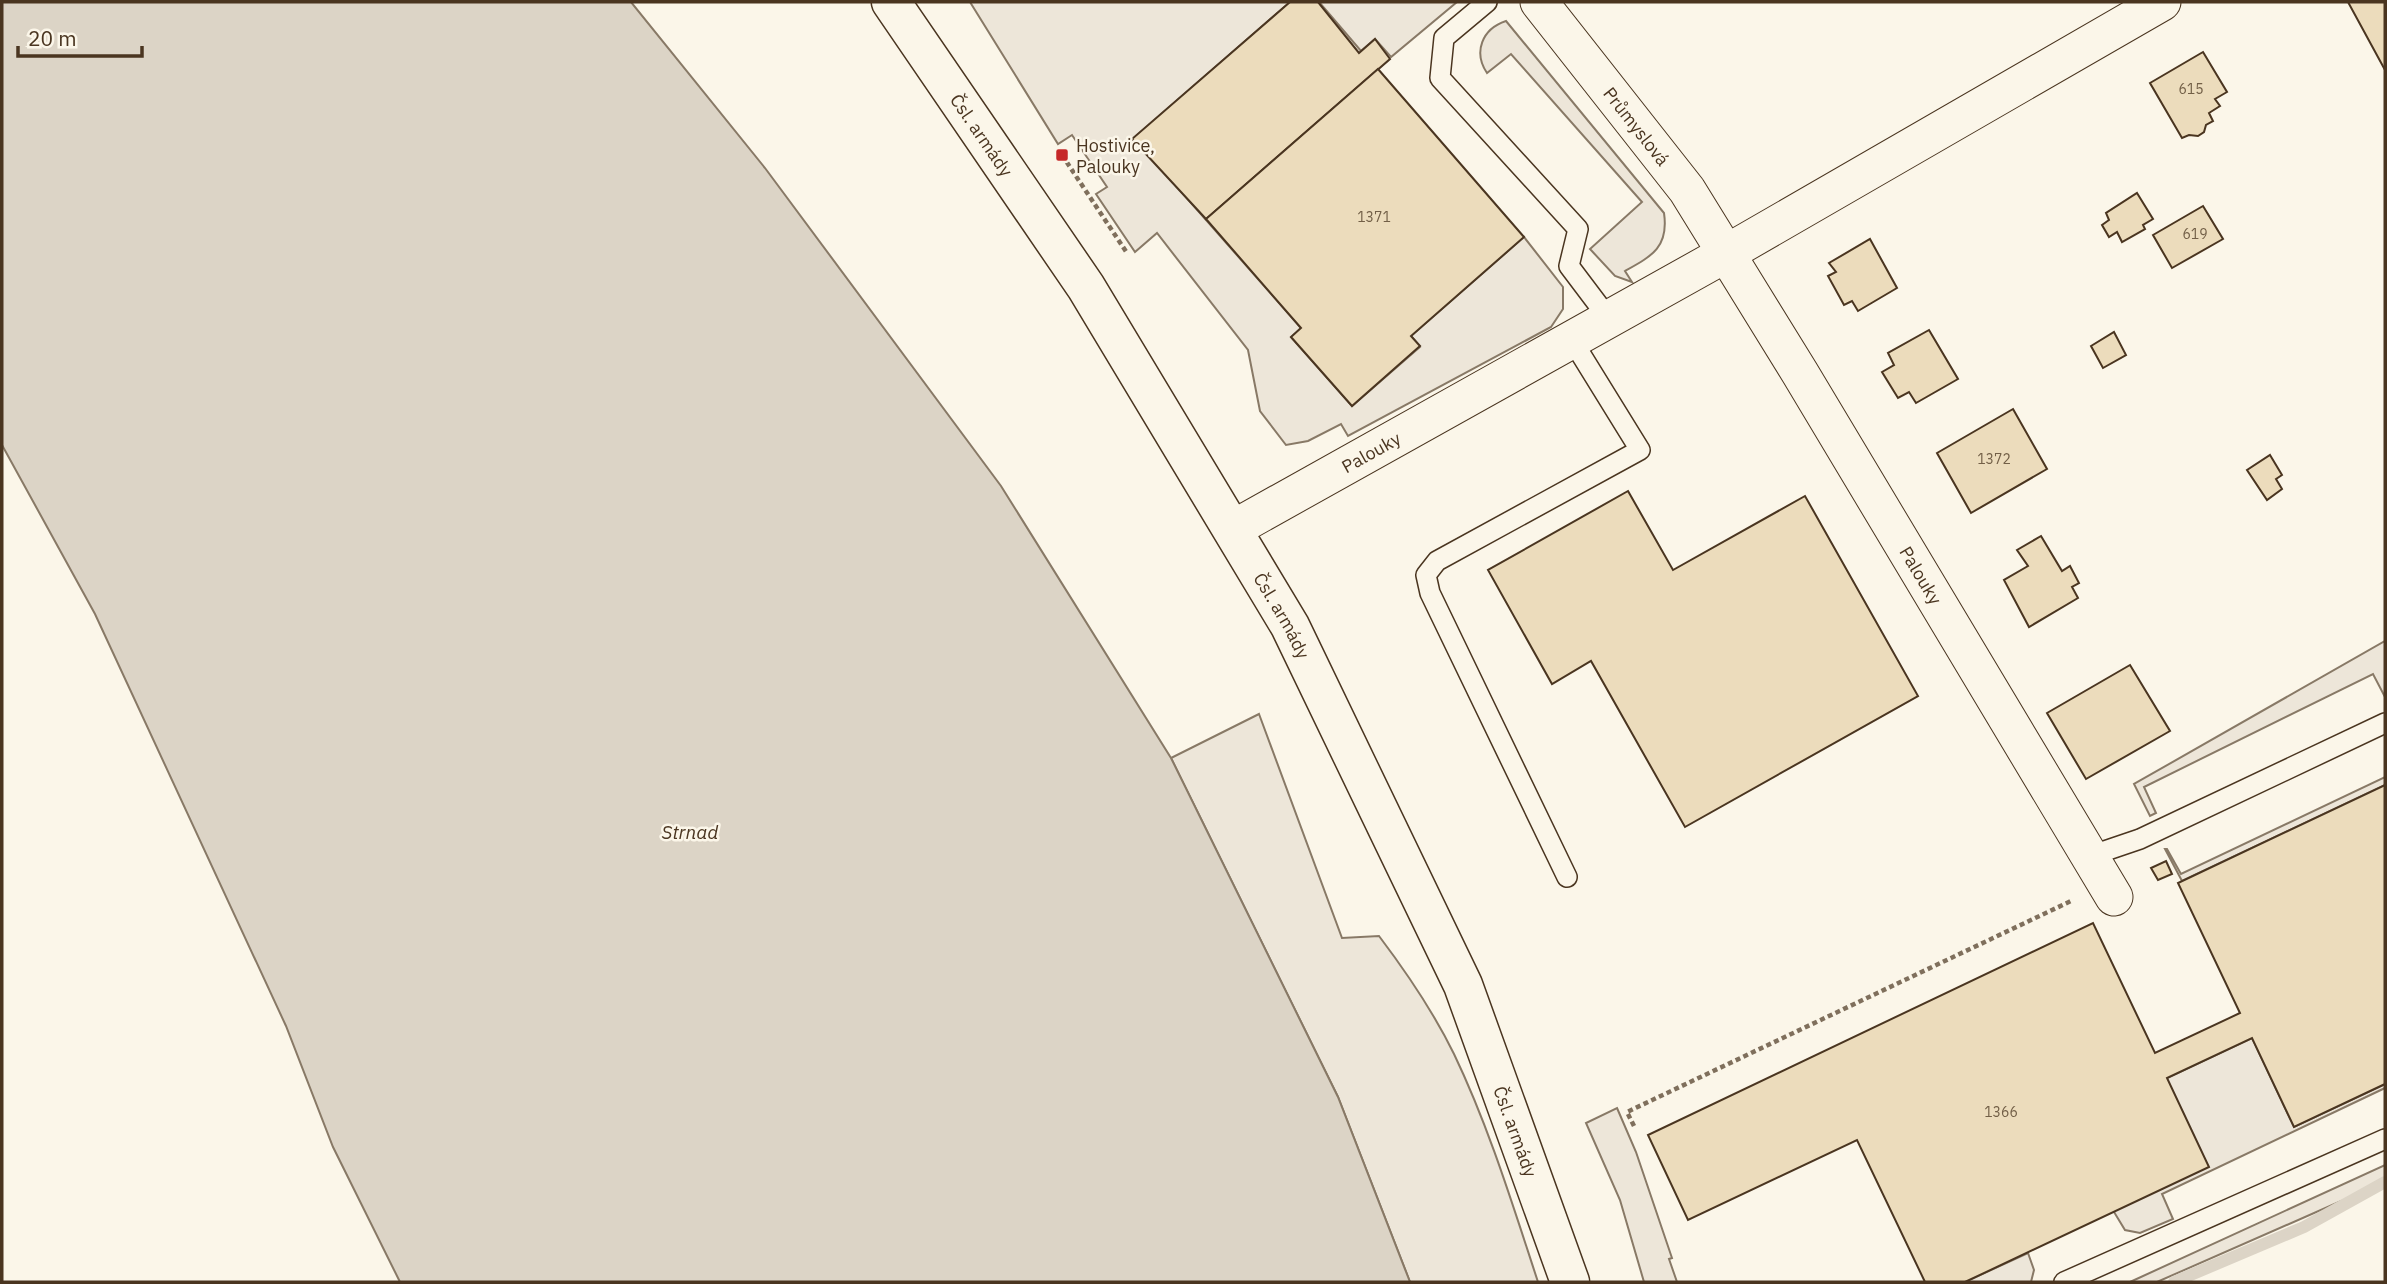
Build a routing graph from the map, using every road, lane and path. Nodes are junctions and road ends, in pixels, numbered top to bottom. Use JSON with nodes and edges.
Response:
{"nodes":[{"id":1,"x":891,"y":2,"type":"edge"},
{"id":2,"x":1487,"y":2,"type":"edge"},
{"id":3,"x":1539,"y":2,"type":"edge"},
{"id":4,"x":2162,"y":2,"type":"edge"},
{"id":5,"x":1062,"y":155,"type":"dead end"},
{"id":6,"x":1127,"y":253,"type":"dead end"},
{"id":7,"x":1727,"y":253,"type":"junction"},
{"id":8,"x":1609,"y":320,"type":"junction"},
{"id":9,"x":1572,"y":340,"type":"junction"},
{"id":10,"x":1233,"y":529,"type":"junction"},
{"id":11,"x":2385,"y":723,"type":"edge"},
{"id":12,"x":1567,"y":877,"type":"dead end"},
{"id":13,"x":2103,"y":879,"type":"junction"},
{"id":14,"x":1634,"y":1126,"type":"dead end"},
{"id":15,"x":2385,"y":1139,"type":"edge"},
{"id":16,"x":1570,"y":1282,"type":"edge"},
{"id":17,"x":2064,"y":1282,"type":"edge"}],
"edges":[{"from":1,"to":10,"type":"main road","name":"Čsl. armády"},
{"from":2,"to":8,"type":"lane"},
{"from":3,"to":7,"type":"street","name":"Průmyslová"},
{"from":4,"to":7,"type":"street","name":"Palouky"},
{"from":5,"to":6,"type":"path"},
{"from":7,"to":8,"type":"street","name":"Palouky"},
{"from":7,"to":13,"type":"street","name":"Palouky"},
{"from":8,"to":9,"type":"street","name":"Palouky"},
{"from":9,"to":10,"type":"street","name":"Palouky"},
{"from":9,"to":12,"type":"lane"},
{"from":10,"to":16,"type":"main road","name":"Čsl. armády"},
{"from":11,"to":13,"type":"lane"},
{"from":13,"to":14,"type":"path"},
{"from":15,"to":17,"type":"lane"}]}
